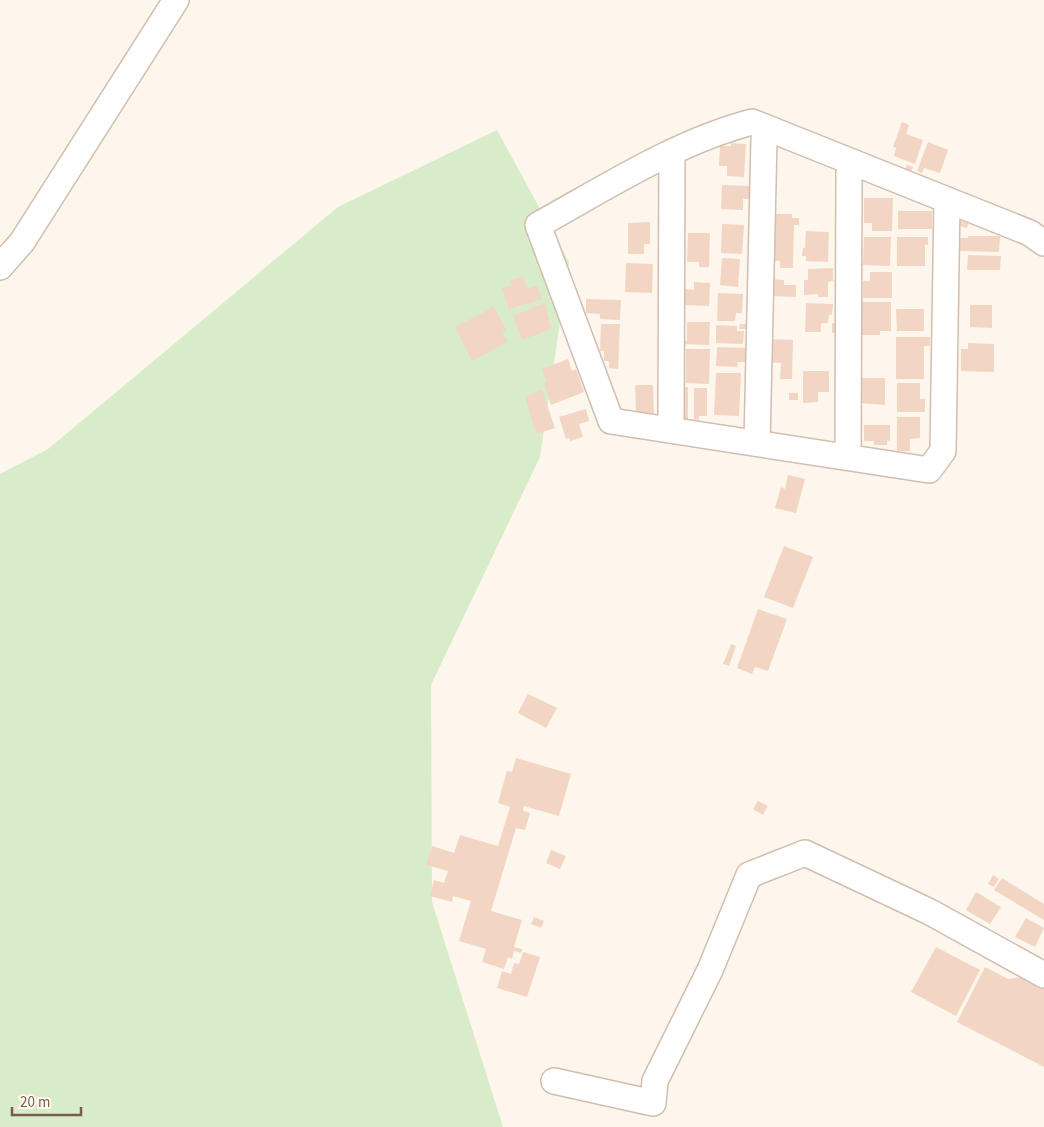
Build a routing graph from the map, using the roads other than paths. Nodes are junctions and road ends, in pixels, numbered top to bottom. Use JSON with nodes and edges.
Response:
{"nodes":[{"id":1,"x":176,"y":0,"type":"edge"},
{"id":2,"x":767,"y":128,"type":"junction"},
{"id":3,"x":672,"y":152,"type":"junction"},
{"id":4,"x":854,"y":163,"type":"junction"},
{"id":5,"x":947,"y":200,"type":"junction"},
{"id":6,"x":1044,"y":243,"type":"edge"},
{"id":7,"x":0,"y":267,"type":"edge"},
{"id":8,"x":671,"y":430,"type":"junction"},
{"id":9,"x":757,"y":443,"type":"junction"},
{"id":10,"x":848,"y":457,"type":"junction"},
{"id":11,"x":1044,"y":975,"type":"edge"},
{"id":12,"x":554,"y":1081,"type":"dead end"}],
"edges":[{"from":1,"to":7,"type":"street"},
{"from":2,"to":3,"type":"street"},
{"from":2,"to":4,"type":"street"},
{"from":2,"to":9,"type":"street"},
{"from":3,"to":8,"type":"street"},
{"from":3,"to":8,"type":"street"},
{"from":4,"to":5,"type":"street"},
{"from":4,"to":10,"type":"street"},
{"from":5,"to":6,"type":"street"},
{"from":5,"to":10,"type":"street"},
{"from":8,"to":9,"type":"street"},
{"from":9,"to":10,"type":"street"},
{"from":11,"to":12,"type":"street"}]}
